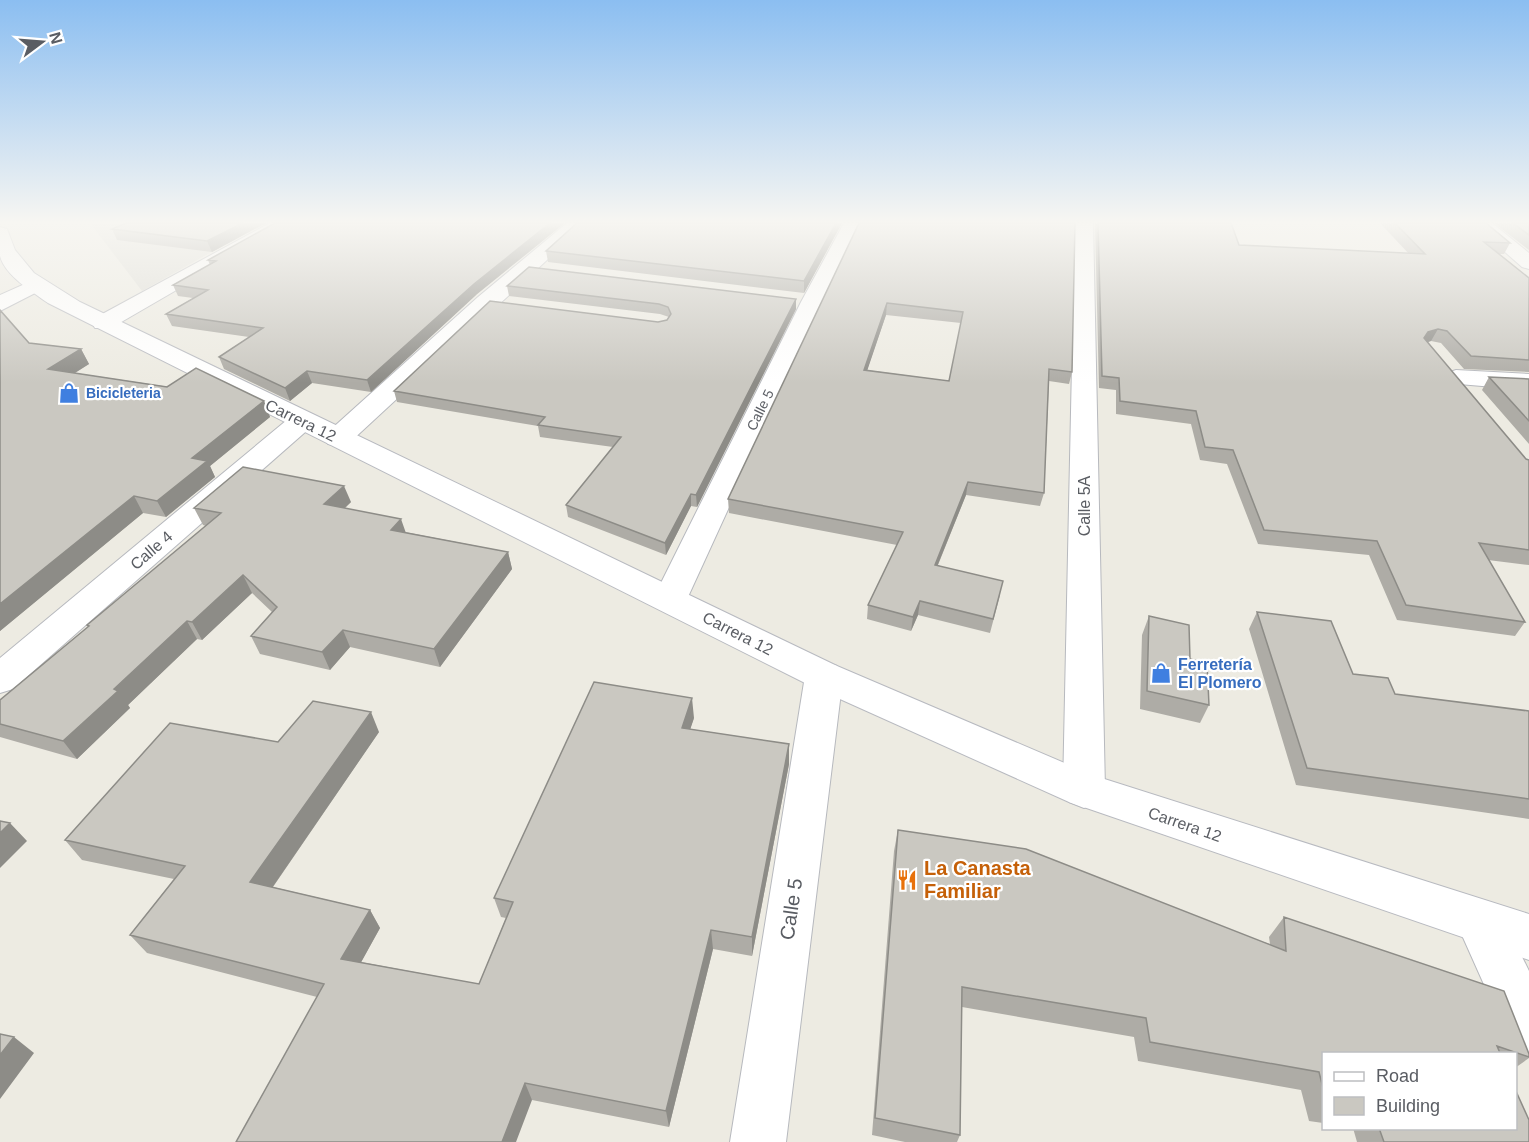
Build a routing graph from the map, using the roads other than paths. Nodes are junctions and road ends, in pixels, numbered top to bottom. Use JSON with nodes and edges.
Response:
{"nodes":[{"id":1,"x":26,"y":276,"type":"edge"},
{"id":2,"x":187,"y":276,"type":"edge"},
{"id":3,"x":518,"y":276,"type":"edge"},
{"id":4,"x":816,"y":276,"type":"edge"},
{"id":5,"x":1084,"y":276,"type":"edge"},
{"id":6,"x":36,"y":285,"type":"junction"},
{"id":7,"x":486,"y":302,"type":"junction"},
{"id":8,"x":0,"y":304,"type":"edge"},
{"id":9,"x":509,"y":305,"type":"edge"},
{"id":10,"x":103,"y":323,"type":"junction"},
{"id":11,"x":1438,"y":357,"type":"edge"},
{"id":12,"x":1456,"y":378,"type":"junction"},
{"id":13,"x":1529,"y":382,"type":"edge"},
{"id":14,"x":1478,"y":404,"type":"edge"},
{"id":15,"x":302,"y":421,"type":"junction"},
{"id":16,"x":338,"y":438,"type":"junction"},
{"id":17,"x":670,"y":599,"type":"junction"},
{"id":18,"x":824,"y":676,"type":"junction"},
{"id":19,"x":0,"y":679,"type":"edge"},
{"id":20,"x":1084,"y":790,"type":"junction"},
{"id":21,"x":1481,"y":924,"type":"junction"},
{"id":22,"x":1529,"y":938,"type":"edge"},
{"id":23,"x":1529,"y":1027,"type":"edge"},
{"id":24,"x":758,"y":1142,"type":"edge"}],
"edges":[{"from":1,"to":6,"type":"street","name":"Carrera 12"},
{"from":2,"to":10,"type":"street"},
{"from":3,"to":7,"type":"street"},
{"from":4,"to":17,"type":"street","name":"Calle 5"},
{"from":5,"to":20,"type":"street","name":"Calle 5A"},
{"from":6,"to":8,"type":"street"},
{"from":6,"to":10,"type":"street","name":"Carrera 12"},
{"from":7,"to":9,"type":"street"},
{"from":7,"to":16,"type":"street"},
{"from":10,"to":15,"type":"street","name":"Carrera 12"},
{"from":11,"to":12,"type":"street"},
{"from":12,"to":13,"type":"street"},
{"from":12,"to":14,"type":"street"},
{"from":15,"to":16,"type":"street","name":"Carrera 12"},
{"from":15,"to":19,"type":"street","name":"Calle 4"},
{"from":16,"to":17,"type":"street","name":"Carrera 12"},
{"from":17,"to":18,"type":"street","name":"Carrera 12"},
{"from":18,"to":20,"type":"street","name":"Carrera 12"},
{"from":18,"to":24,"type":"street","name":"Calle 5"},
{"from":20,"to":21,"type":"street","name":"Carrera 12"},
{"from":21,"to":22,"type":"street","name":"Carrera 12"},
{"from":21,"to":23,"type":"street"}]}
